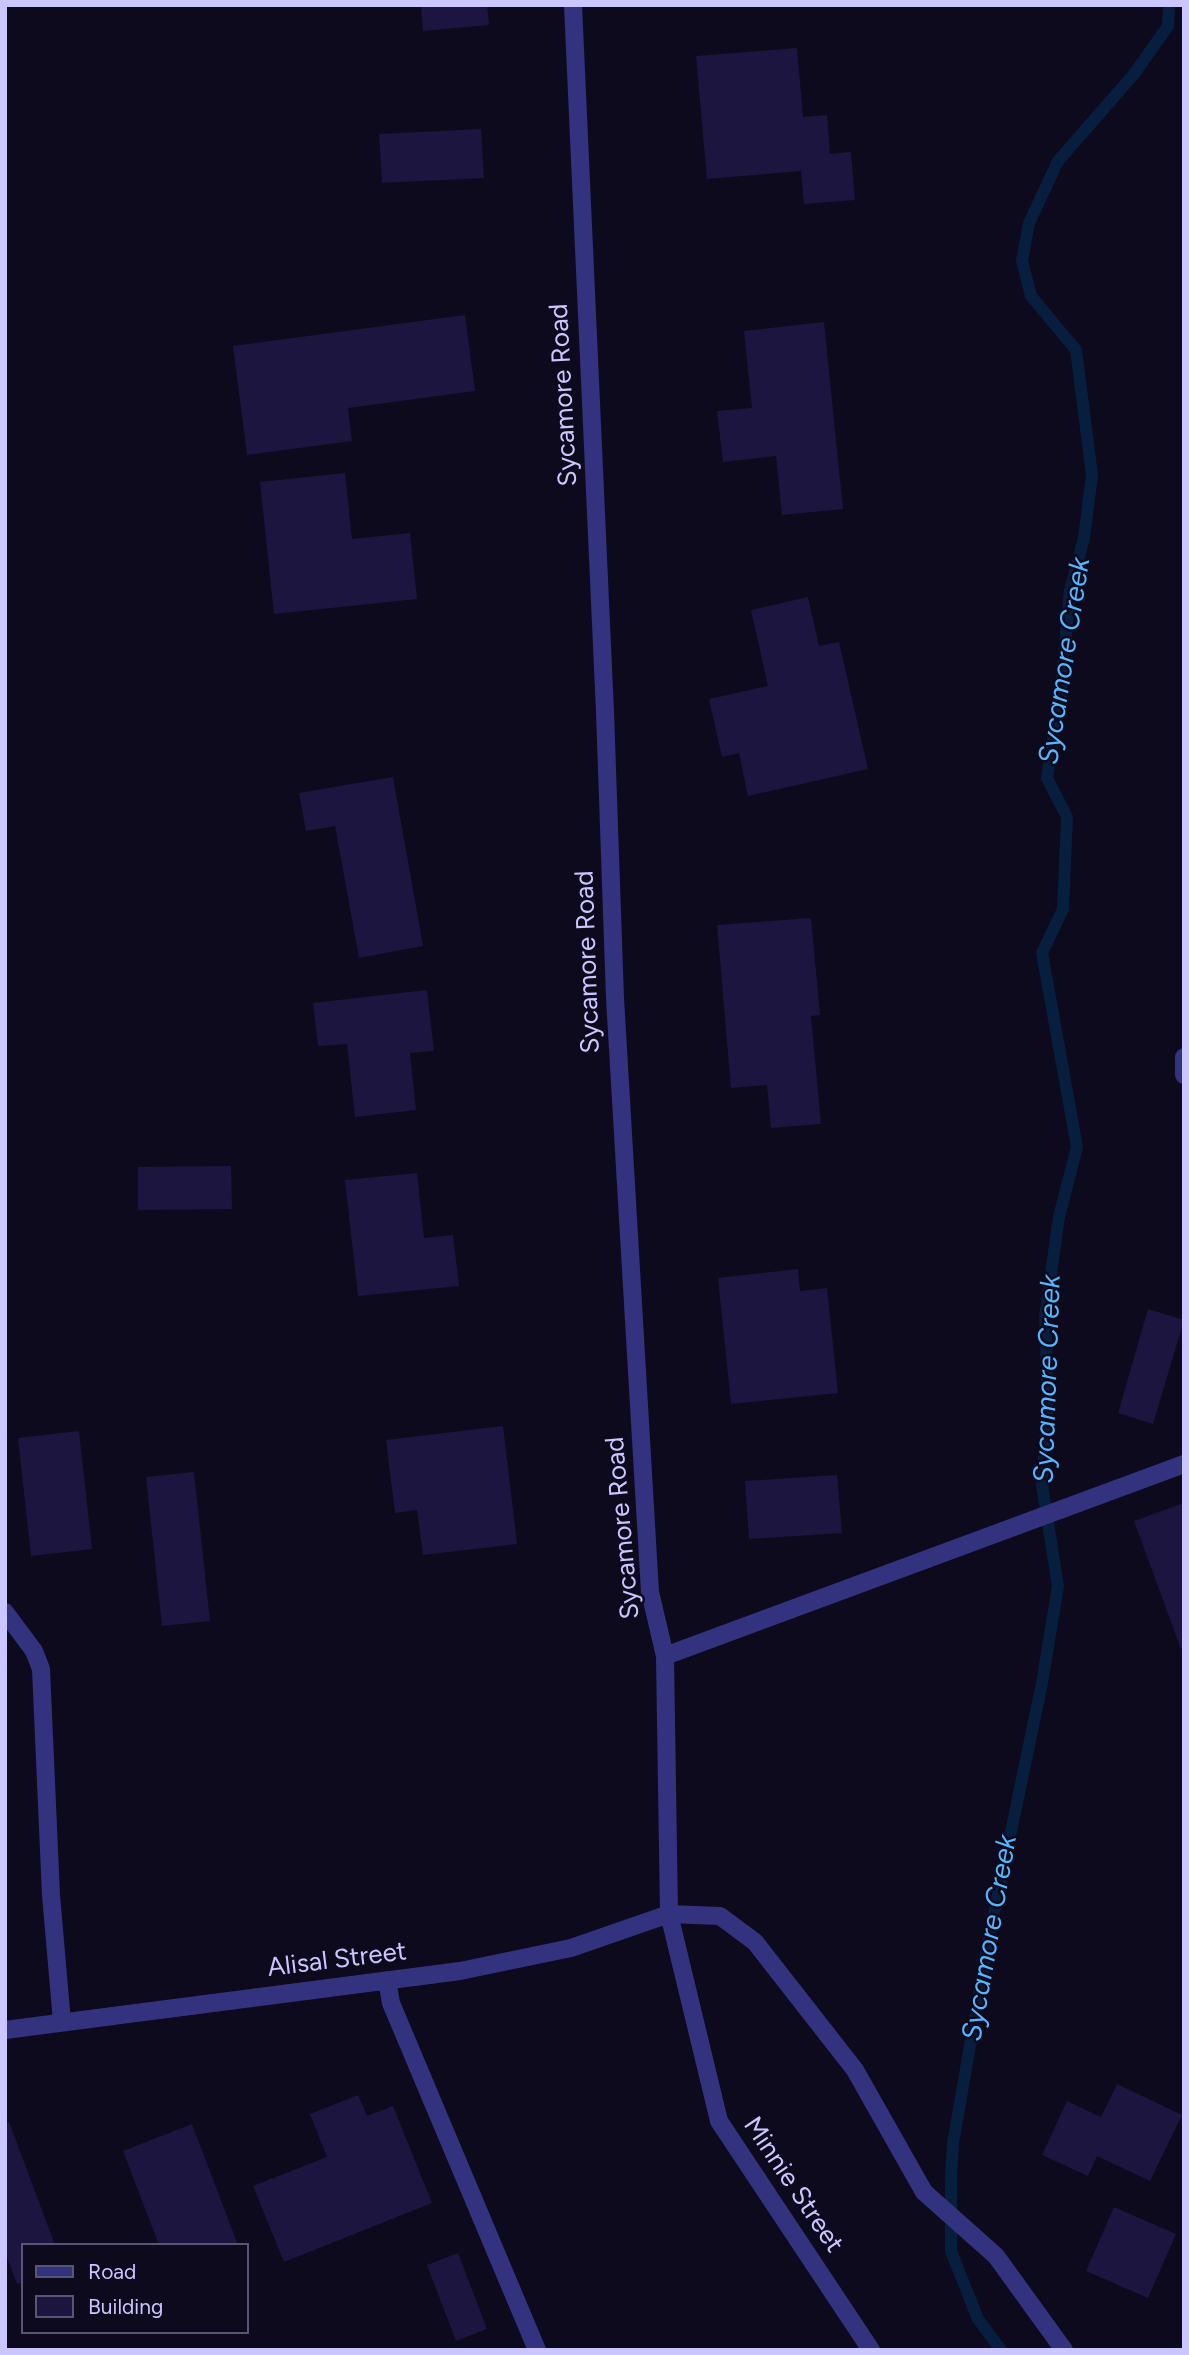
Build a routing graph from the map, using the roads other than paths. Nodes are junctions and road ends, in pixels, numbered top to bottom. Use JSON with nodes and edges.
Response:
{"nodes":[{"id":1,"x":573,"y":5,"type":"edge"},
{"id":2,"x":1184,"y":1057,"type":"edge"},
{"id":3,"x":1184,"y":1075,"type":"edge"},
{"id":4,"x":1184,"y":1464,"type":"edge"},
{"id":5,"x":5,"y":1612,"type":"edge"},
{"id":6,"x":665,"y":1656,"type":"junction"},
{"id":7,"x":669,"y":1914,"type":"junction"},
{"id":8,"x":387,"y":1980,"type":"junction"},
{"id":9,"x":62,"y":2022,"type":"junction"},
{"id":10,"x":5,"y":2030,"type":"edge"},
{"id":11,"x":537,"y":2350,"type":"edge"},
{"id":12,"x":871,"y":2350,"type":"edge"},
{"id":13,"x":1064,"y":2350,"type":"edge"}],
"edges":[{"from":1,"to":6,"type":"street","name":"Sycamore Road"},
{"from":2,"to":3,"type":"street"},
{"from":4,"to":6,"type":"street"},
{"from":5,"to":9,"type":"street"},
{"from":6,"to":7,"type":"street","name":"Sycamore Road"},
{"from":7,"to":8,"type":"street","name":"Alisal Street"},
{"from":7,"to":12,"type":"street","name":"Minnie Street"},
{"from":7,"to":13,"type":"street"},
{"from":8,"to":9,"type":"street","name":"Alisal Street"},
{"from":8,"to":11,"type":"street"},
{"from":9,"to":10,"type":"street","name":"Alisal Street"}]}
